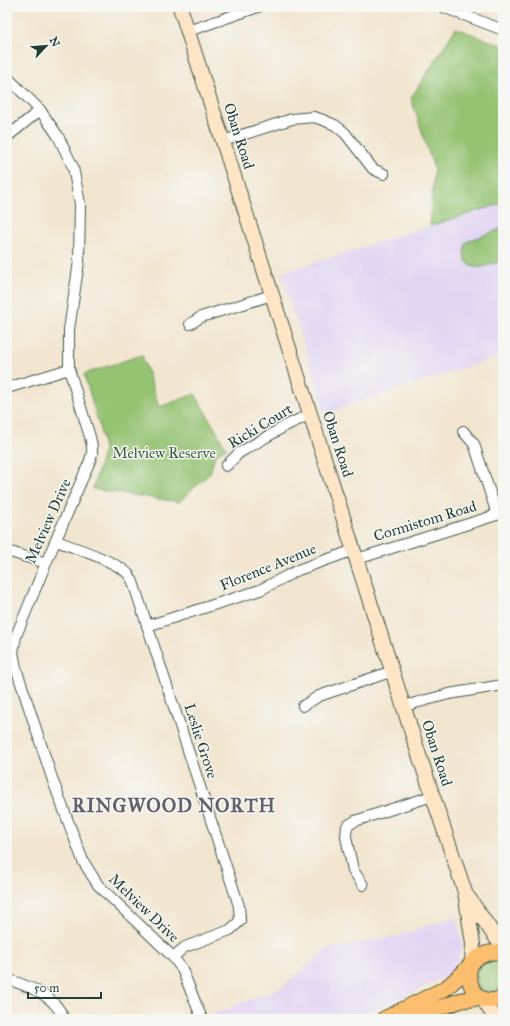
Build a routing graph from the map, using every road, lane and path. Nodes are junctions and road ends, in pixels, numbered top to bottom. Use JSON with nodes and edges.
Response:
{"nodes":[{"id":1,"x":180,"y":7,"type":"edge"},
{"id":2,"x":258,"y":7,"type":"edge"},
{"id":3,"x":443,"y":7,"type":"edge"},
{"id":4,"x":503,"y":30,"type":"edge"},
{"id":5,"x":188,"y":31,"type":"junction"},
{"id":6,"x":7,"y":77,"type":"edge"},
{"id":7,"x":40,"y":110,"type":"junction"},
{"id":8,"x":7,"y":137,"type":"edge"},
{"id":9,"x":223,"y":140,"type":"junction"},
{"id":10,"x":384,"y":174,"type":"dead end"},
{"id":11,"x":272,"y":295,"type":"junction"},
{"id":12,"x":190,"y":324,"type":"dead end"},
{"id":13,"x":69,"y":369,"type":"junction"},
{"id":14,"x":7,"y":388,"type":"edge"},
{"id":15,"x":311,"y":414,"type":"junction"},
{"id":16,"x":464,"y":431,"type":"dead end"},
{"id":17,"x":226,"y":466,"type":"dead end"},
{"id":18,"x":500,"y":514,"type":"edge"},
{"id":19,"x":56,"y":541,"type":"junction"},
{"id":20,"x":7,"y":551,"type":"edge"},
{"id":21,"x":356,"y":554,"type":"junction"},
{"id":22,"x":46,"y":563,"type":"junction"},
{"id":23,"x":147,"y":626,"type":"junction"},
{"id":24,"x":393,"y":671,"type":"junction"},
{"id":25,"x":503,"y":685,"type":"edge"},
{"id":26,"x":303,"y":706,"type":"dead end"},
{"id":27,"x":404,"y":706,"type":"junction"},
{"id":28,"x":432,"y":796,"type":"junction"},
{"id":29,"x":363,"y":885,"type":"dead end"},
{"id":30,"x":465,"y":892,"type":"junction"},
{"id":31,"x":503,"y":950,"type":"edge"},
{"id":32,"x":173,"y":957,"type":"junction"},
{"id":33,"x":472,"y":963,"type":"junction"},
{"id":34,"x":7,"y":979,"type":"edge"},
{"id":35,"x":481,"y":998,"type":"junction"},
{"id":36,"x":503,"y":998,"type":"edge"},
{"id":37,"x":64,"y":1019,"type":"edge"},
{"id":38,"x":202,"y":1019,"type":"edge"},
{"id":39,"x":384,"y":1019,"type":"edge"},
{"id":40,"x":408,"y":1019,"type":"edge"},
{"id":41,"x":496,"y":1019,"type":"edge"}],
"edges":[{"from":1,"to":5,"type":"street","name":"Oban Road"},
{"from":2,"to":5,"type":"street"},
{"from":3,"to":4,"type":"street"},
{"from":5,"to":9,"type":"street","name":"Oban Road"},
{"from":6,"to":7,"type":"street","name":"Melview Drive"},
{"from":7,"to":8,"type":"street"},
{"from":7,"to":13,"type":"street","name":"Melview Drive"},
{"from":9,"to":10,"type":"street"},
{"from":9,"to":11,"type":"street","name":"Oban Road"},
{"from":11,"to":12,"type":"street"},
{"from":11,"to":15,"type":"street","name":"Oban Road"},
{"from":13,"to":14,"type":"street"},
{"from":13,"to":19,"type":"street","name":"Melview Drive"},
{"from":15,"to":17,"type":"street","name":"Ricki Court"},
{"from":15,"to":21,"type":"street","name":"Oban Road"},
{"from":16,"to":18,"type":"street"},
{"from":18,"to":21,"type":"street","name":"Cormistom Road"},
{"from":19,"to":22,"type":"street","name":"Melview Drive"},
{"from":19,"to":23,"type":"street","name":"Leslie Grove"},
{"from":20,"to":22,"type":"street"},
{"from":21,"to":23,"type":"street","name":"Florence Avenue"},
{"from":21,"to":24,"type":"street","name":"Oban Road"},
{"from":22,"to":32,"type":"street","name":"Melview Drive"},
{"from":23,"to":32,"type":"street","name":"Leslie Grove"},
{"from":24,"to":26,"type":"street"},
{"from":24,"to":27,"type":"street","name":"Oban Road"},
{"from":25,"to":27,"type":"street"},
{"from":27,"to":28,"type":"street","name":"Oban Road"},
{"from":28,"to":29,"type":"street"},
{"from":28,"to":30,"type":"street","name":"Oban Road"},
{"from":30,"to":31,"type":"street","name":"Oban Road"},
{"from":30,"to":33,"type":"street","name":"Oban Road"},
{"from":31,"to":33,"type":"main road"},
{"from":32,"to":38,"type":"street","name":"Melview Drive"},
{"from":33,"to":35,"type":"main road"},
{"from":33,"to":39,"type":"main road"},
{"from":34,"to":37,"type":"street"},
{"from":35,"to":36,"type":"main road"},
{"from":35,"to":40,"type":"main road"},
{"from":35,"to":41,"type":"street"}]}
